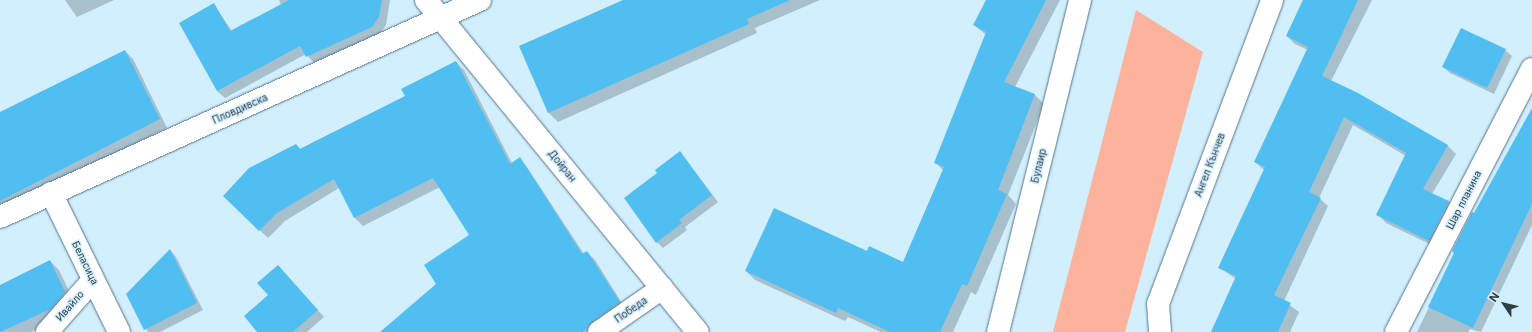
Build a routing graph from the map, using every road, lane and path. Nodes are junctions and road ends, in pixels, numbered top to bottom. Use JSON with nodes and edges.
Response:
{"nodes":[{"id":1,"x":426,"y":0,"type":"edge"},
{"id":2,"x":480,"y":0,"type":"edge"},
{"id":3,"x":1080,"y":0,"type":"edge"},
{"id":4,"x":1272,"y":0,"type":"edge"},
{"id":5,"x":442,"y":18,"type":"junction"},
{"id":6,"x":1532,"y":69,"type":"edge"},
{"id":7,"x":51,"y":193,"type":"junction"},
{"id":8,"x":0,"y":217,"type":"edge"},
{"id":9,"x":93,"y":280,"type":"junction"},
{"id":10,"x":662,"y":288,"type":"junction"},
{"id":11,"x":998,"y":331,"type":"edge"},
{"id":12,"x":47,"y":332,"type":"edge"},
{"id":13,"x":119,"y":332,"type":"edge"},
{"id":14,"x":599,"y":332,"type":"edge"},
{"id":15,"x":698,"y":332,"type":"edge"},
{"id":16,"x":1160,"y":332,"type":"edge"},
{"id":17,"x":1396,"y":332,"type":"edge"}],
"edges":[{"from":1,"to":5,"type":"street","name":"Дойран"},
{"from":2,"to":5,"type":"street","name":"Пловдивска"},
{"from":3,"to":11,"type":"street","name":"Булаир"},
{"from":4,"to":16,"type":"street","name":"Ангел Кънчев"},
{"from":5,"to":7,"type":"street","name":"Пловдивска"},
{"from":5,"to":10,"type":"street","name":"Дойран"},
{"from":6,"to":17,"type":"street","name":"Шар планина"},
{"from":7,"to":8,"type":"street","name":"Пловдивска"},
{"from":7,"to":9,"type":"street","name":"Беласица"},
{"from":9,"to":12,"type":"street","name":"Ивайло"},
{"from":9,"to":13,"type":"street","name":"Беласица"},
{"from":10,"to":14,"type":"street","name":"Победа"},
{"from":10,"to":15,"type":"street","name":"Дойран"}]}
